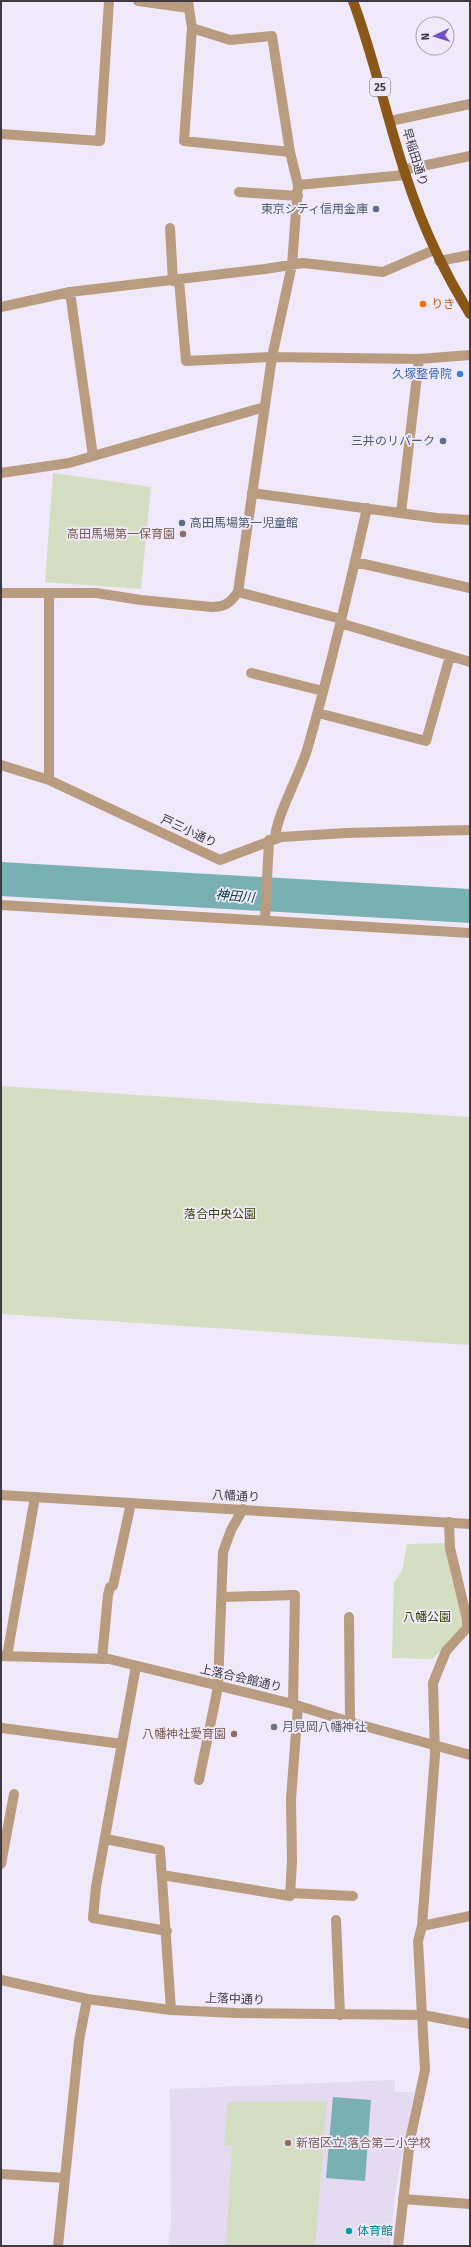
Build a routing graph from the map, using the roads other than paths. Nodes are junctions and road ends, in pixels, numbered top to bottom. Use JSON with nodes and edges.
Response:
{"nodes":[{"id":1,"x":109,"y":1,"type":"edge"},
{"id":2,"x":138,"y":1,"type":"edge"},
{"id":3,"x":353,"y":1,"type":"edge"},
{"id":4,"x":188,"y":4,"type":"edge"},
{"id":5,"x":192,"y":28,"type":"junction"},
{"id":6,"x":470,"y":104,"type":"edge"},
{"id":7,"x":390,"y":121,"type":"junction"},
{"id":8,"x":1,"y":134,"type":"edge"},
{"id":9,"x":290,"y":152,"type":"junction"},
{"id":10,"x":470,"y":156,"type":"edge"},
{"id":11,"x":404,"y":172,"type":"junction"},
{"id":12,"x":298,"y":191,"type":"junction"},
{"id":13,"x":239,"y":192,"type":"dead end"},
{"id":14,"x":170,"y":228,"type":"dead end"},
{"id":15,"x":434,"y":250,"type":"junction"},
{"id":16,"x":470,"y":255,"type":"edge"},
{"id":17,"x":439,"y":261,"type":"junction"},
{"id":18,"x":292,"y":265,"type":"junction"},
{"id":19,"x":176,"y":280,"type":"junction"},
{"id":20,"x":70,"y":292,"type":"junction"},
{"id":21,"x":1,"y":307,"type":"edge"},
{"id":22,"x":470,"y":314,"type":"edge"},
{"id":23,"x":470,"y":355,"type":"edge"},
{"id":24,"x":272,"y":357,"type":"junction"},
{"id":25,"x":419,"y":359,"type":"junction"},
{"id":26,"x":264,"y":407,"type":"junction"},
{"id":27,"x":93,"y":456,"type":"junction"},
{"id":28,"x":1,"y":474,"type":"edge"},
{"id":29,"x":252,"y":493,"type":"junction"},
{"id":30,"x":366,"y":508,"type":"junction"},
{"id":31,"x":401,"y":513,"type":"junction"},
{"id":32,"x":470,"y":520,"type":"edge"},
{"id":33,"x":355,"y":562,"type":"junction"},
{"id":34,"x":470,"y":588,"type":"edge"},
{"id":35,"x":238,"y":592,"type":"junction"},
{"id":36,"x":1,"y":593,"type":"edge"},
{"id":37,"x":49,"y":593,"type":"junction"},
{"id":38,"x":341,"y":621,"type":"junction"},
{"id":39,"x":450,"y":656,"type":"junction"},
{"id":40,"x":470,"y":662,"type":"edge"},
{"id":41,"x":251,"y":673,"type":"dead end"},
{"id":42,"x":323,"y":691,"type":"junction"},
{"id":43,"x":318,"y":713,"type":"junction"},
{"id":44,"x":1,"y":765,"type":"edge"},
{"id":45,"x":49,"y":780,"type":"junction"},
{"id":46,"x":470,"y":830,"type":"edge"},
{"id":47,"x":272,"y":840,"type":"junction"},
{"id":48,"x":1,"y":905,"type":"edge"},
{"id":49,"x":265,"y":914,"type":"junction"},
{"id":50,"x":470,"y":933,"type":"edge"},
{"id":51,"x":1,"y":1495,"type":"edge"},
{"id":52,"x":36,"y":1497,"type":"junction"},
{"id":53,"x":131,"y":1503,"type":"junction"},
{"id":54,"x":242,"y":1509,"type":"junction"},
{"id":55,"x":449,"y":1522,"type":"junction"},
{"id":56,"x":470,"y":1524,"type":"edge"},
{"id":57,"x":223,"y":1597,"type":"junction"},
{"id":58,"x":350,"y":1617,"type":"dead end"},
{"id":59,"x":4,"y":1656,"type":"edge"},
{"id":60,"x":102,"y":1659,"type":"junction"},
{"id":61,"x":136,"y":1666,"type":"junction"},
{"id":62,"x":218,"y":1687,"type":"junction"},
{"id":63,"x":296,"y":1705,"type":"junction"},
{"id":64,"x":350,"y":1722,"type":"junction"},
{"id":65,"x":2,"y":1728,"type":"dead end"},
{"id":66,"x":122,"y":1744,"type":"junction"},
{"id":67,"x":434,"y":1747,"type":"junction"},
{"id":68,"x":470,"y":1755,"type":"edge"},
{"id":69,"x":199,"y":1780,"type":"dead end"},
{"id":70,"x":14,"y":1794,"type":"dead end"},
{"id":71,"x":106,"y":1839,"type":"junction"},
{"id":72,"x":2,"y":1853,"type":"edge"},
{"id":73,"x":1,"y":1864,"type":"edge"},
{"id":74,"x":162,"y":1876,"type":"junction"},
{"id":75,"x":290,"y":1893,"type":"junction"},
{"id":76,"x":353,"y":1896,"type":"dead end"},
{"id":77,"x":470,"y":1916,"type":"edge"},
{"id":78,"x":336,"y":1920,"type":"dead end"},
{"id":79,"x":422,"y":1926,"type":"junction"},
{"id":80,"x":167,"y":1931,"type":"junction"},
{"id":81,"x":1,"y":1980,"type":"edge"},
{"id":82,"x":87,"y":1999,"type":"junction"},
{"id":83,"x":171,"y":2010,"type":"junction"},
{"id":84,"x":340,"y":2014,"type":"junction"},
{"id":85,"x":423,"y":2016,"type":"junction"},
{"id":86,"x":470,"y":2024,"type":"edge"},
{"id":87,"x":1,"y":2174,"type":"edge"},
{"id":88,"x":65,"y":2178,"type":"junction"},
{"id":89,"x":403,"y":2199,"type":"junction"},
{"id":90,"x":470,"y":2204,"type":"edge"},
{"id":91,"x":58,"y":2246,"type":"edge"},
{"id":92,"x":398,"y":2246,"type":"edge"}],
"edges":[{"from":1,"to":8,"type":"street"},
{"from":2,"to":4,"type":"street"},
{"from":3,"to":7,"type":"main road","name":"早稲田通り","number":"25"},
{"from":4,"to":5,"type":"street"},
{"from":5,"to":9,"type":"street"},
{"from":5,"to":9,"type":"street"},
{"from":6,"to":7,"type":"street"},
{"from":7,"to":11,"type":"main road","name":"早稲田通り","number":"25"},
{"from":9,"to":12,"type":"street"},
{"from":10,"to":11,"type":"street"},
{"from":11,"to":12,"type":"street"},
{"from":11,"to":15,"type":"main road","name":"早稲田通り","number":"25"},
{"from":12,"to":13,"type":"street"},
{"from":12,"to":18,"type":"street"},
{"from":14,"to":19,"type":"street"},
{"from":15,"to":17,"type":"main road","name":"早稲田通り","number":"25"},
{"from":15,"to":18,"type":"street"},
{"from":16,"to":17,"type":"street"},
{"from":17,"to":22,"type":"main road","name":"早稲田通り","number":"25"},
{"from":18,"to":19,"type":"street"},
{"from":18,"to":24,"type":"street"},
{"from":19,"to":20,"type":"street"},
{"from":19,"to":24,"type":"street"},
{"from":20,"to":21,"type":"street"},
{"from":20,"to":27,"type":"street"},
{"from":23,"to":25,"type":"street"},
{"from":24,"to":25,"type":"street"},
{"from":24,"to":26,"type":"street"},
{"from":25,"to":31,"type":"street"},
{"from":26,"to":27,"type":"street"},
{"from":26,"to":29,"type":"street"},
{"from":27,"to":28,"type":"street"},
{"from":29,"to":30,"type":"street"},
{"from":29,"to":35,"type":"street"},
{"from":30,"to":31,"type":"street"},
{"from":30,"to":33,"type":"street"},
{"from":31,"to":32,"type":"street"},
{"from":33,"to":34,"type":"street"},
{"from":33,"to":38,"type":"street"},
{"from":35,"to":37,"type":"street"},
{"from":35,"to":38,"type":"street"},
{"from":36,"to":37,"type":"street"},
{"from":37,"to":45,"type":"street"},
{"from":38,"to":39,"type":"street"},
{"from":38,"to":42,"type":"street"},
{"from":39,"to":40,"type":"street"},
{"from":39,"to":43,"type":"street"},
{"from":41,"to":42,"type":"street"},
{"from":42,"to":43,"type":"street"},
{"from":43,"to":47,"type":"street"},
{"from":44,"to":45,"type":"street","name":"戸三小通り"},
{"from":45,"to":47,"type":"street","name":"戸三小通り"},
{"from":46,"to":47,"type":"street","name":"戸三小通り"},
{"from":47,"to":49,"type":"street"},
{"from":48,"to":49,"type":"street"},
{"from":49,"to":50,"type":"street"},
{"from":51,"to":52,"type":"street","name":"八幡通り"},
{"from":52,"to":53,"type":"street","name":"八幡通り"},
{"from":52,"to":59,"type":"street"},
{"from":53,"to":54,"type":"street","name":"八幡通り"},
{"from":53,"to":60,"type":"street"},
{"from":54,"to":55,"type":"street","name":"八幡通り"},
{"from":54,"to":57,"type":"street"},
{"from":55,"to":56,"type":"street","name":"八幡通り"},
{"from":55,"to":67,"type":"street"},
{"from":57,"to":62,"type":"street"},
{"from":57,"to":63,"type":"street"},
{"from":58,"to":64,"type":"street"},
{"from":59,"to":60,"type":"street","name":"上落合会館通り"},
{"from":60,"to":61,"type":"street","name":"上落合会館通り"},
{"from":61,"to":62,"type":"street","name":"上落合会館通り"},
{"from":61,"to":66,"type":"street"},
{"from":62,"to":63,"type":"street","name":"上落合会館通り"},
{"from":62,"to":69,"type":"street"},
{"from":63,"to":64,"type":"street","name":"上落合会館通り"},
{"from":63,"to":75,"type":"street"},
{"from":64,"to":67,"type":"street","name":"上落合会館通り"},
{"from":65,"to":66,"type":"street"},
{"from":66,"to":71,"type":"street"},
{"from":67,"to":68,"type":"street","name":"上落合会館通り"},
{"from":67,"to":79,"type":"street"},
{"from":70,"to":72,"type":"street"},
{"from":71,"to":74,"type":"street"},
{"from":71,"to":80,"type":"street"},
{"from":72,"to":73,"type":"street"},
{"from":74,"to":75,"type":"street"},
{"from":74,"to":80,"type":"street"},
{"from":75,"to":76,"type":"street"},
{"from":77,"to":79,"type":"street"},
{"from":78,"to":84,"type":"street"},
{"from":79,"to":85,"type":"street"},
{"from":80,"to":83,"type":"street"},
{"from":81,"to":82,"type":"street","name":"上落中通り"},
{"from":82,"to":83,"type":"street","name":"上落中通り"},
{"from":82,"to":88,"type":"street"},
{"from":83,"to":84,"type":"street","name":"上落中通り"},
{"from":84,"to":85,"type":"street","name":"上落中通り"},
{"from":85,"to":86,"type":"street","name":"上落中通り"},
{"from":85,"to":89,"type":"street"},
{"from":87,"to":88,"type":"street"},
{"from":88,"to":91,"type":"street"},
{"from":89,"to":90,"type":"street"},
{"from":89,"to":92,"type":"street"}]}
